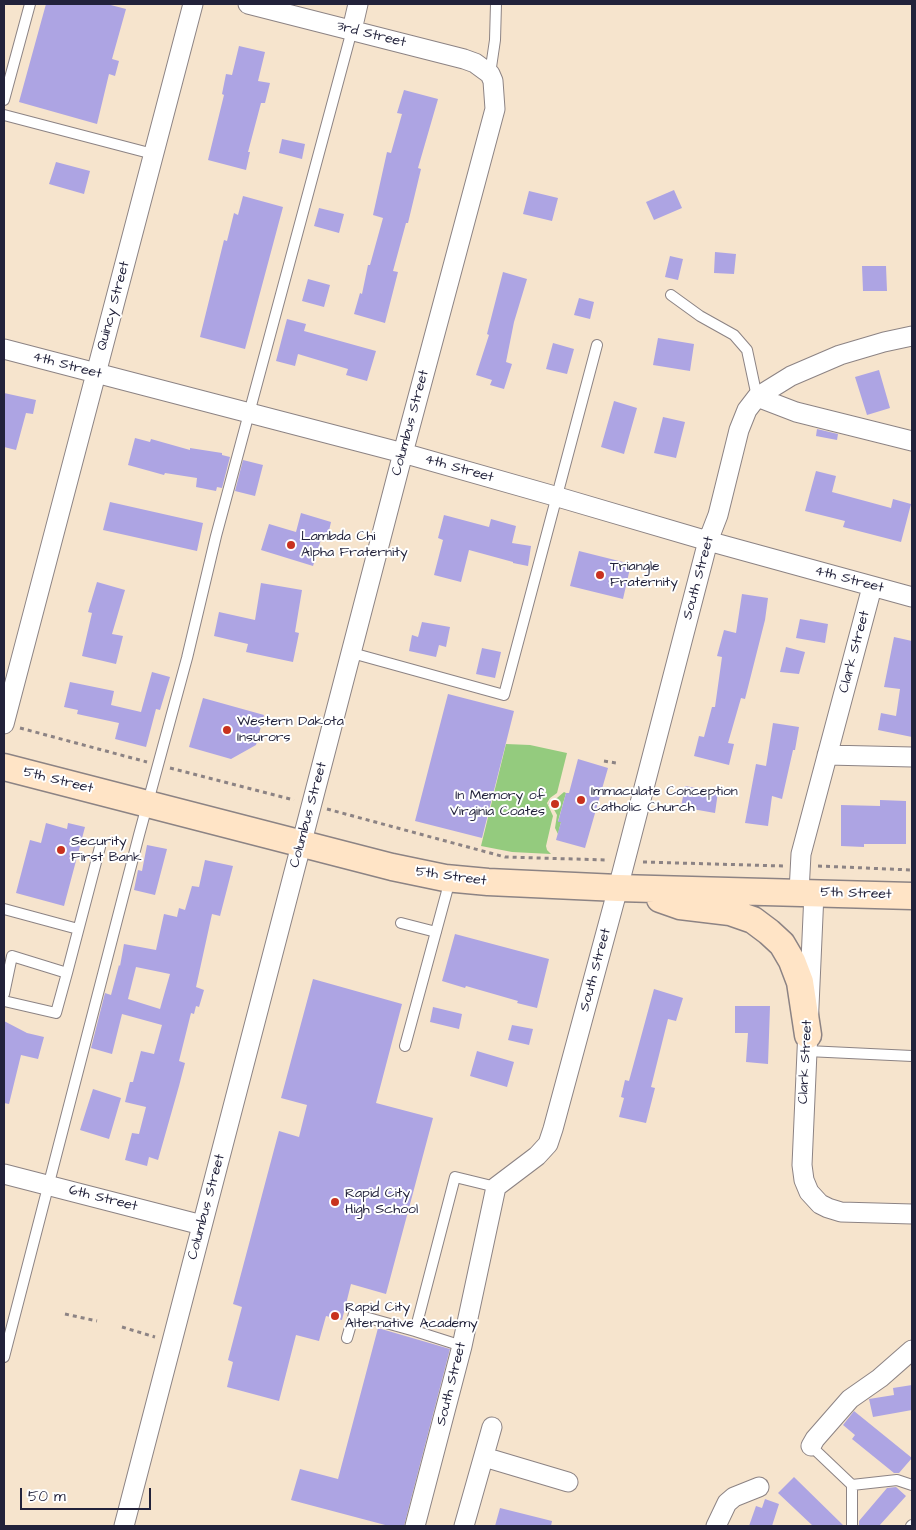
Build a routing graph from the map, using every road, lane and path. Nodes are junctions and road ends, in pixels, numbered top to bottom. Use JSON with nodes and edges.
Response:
{"nodes":[{"id":1,"x":30,"y":4,"type":"edge"},
{"id":2,"x":192,"y":4,"type":"edge"},
{"id":3,"x":248,"y":4,"type":"edge"},
{"id":4,"x":358,"y":4,"type":"edge"},
{"id":5,"x":496,"y":4,"type":"edge"},
{"id":6,"x":352,"y":30,"type":"junction"},
{"id":7,"x":490,"y":74,"type":"junction"},
{"id":8,"x":4,"y":100,"type":"edge"},
{"id":9,"x":4,"y":115,"type":"edge"},
{"id":10,"x":153,"y":154,"type":"junction"},
{"id":11,"x":671,"y":295,"type":"dead end"},
{"id":12,"x":912,"y":336,"type":"edge"},
{"id":13,"x":597,"y":345,"type":"dead end"},
{"id":14,"x":4,"y":349,"type":"edge"},
{"id":15,"x":96,"y":374,"type":"junction"},
{"id":16,"x":758,"y":397,"type":"junction"},
{"id":17,"x":250,"y":414,"type":"junction"},
{"id":18,"x":912,"y":442,"type":"edge"},
{"id":19,"x":403,"y":454,"type":"junction"},
{"id":20,"x":558,"y":497,"type":"junction"},
{"id":21,"x":708,"y":541,"type":"junction"},
{"id":22,"x":872,"y":586,"type":"junction"},
{"id":23,"x":912,"y":597,"type":"edge"},
{"id":24,"x":352,"y":653,"type":"junction"},
{"id":25,"x":4,"y":724,"type":"edge"},
{"id":26,"x":827,"y":756,"type":"junction"},
{"id":27,"x":912,"y":757,"type":"edge"},
{"id":28,"x":604,"y":761,"type":"dead end"},
{"id":29,"x":616,"y":763,"type":"dead end"},
{"id":30,"x":158,"y":765,"type":"junction"},
{"id":31,"x":4,"y":767,"type":"edge"},
{"id":32,"x":148,"y":804,"type":"junction"},
{"id":33,"x":312,"y":805,"type":"junction"},
{"id":34,"x":302,"y":844,"type":"junction"},
{"id":35,"x":100,"y":847,"type":"dead end"},
{"id":36,"x":625,"y":860,"type":"junction"},
{"id":37,"x":800,"y":866,"type":"junction"},
{"id":38,"x":912,"y":870,"type":"edge"},
{"id":39,"x":450,"y":879,"type":"junction"},
{"id":40,"x":630,"y":888,"type":"junction"},
{"id":41,"x":806,"y":892,"type":"junction"},
{"id":42,"x":912,"y":896,"type":"edge"},
{"id":43,"x":4,"y":909,"type":"edge"},
{"id":44,"x":401,"y":924,"type":"dead end"},
{"id":45,"x":78,"y":929,"type":"junction"},
{"id":46,"x":436,"y":932,"type":"junction"},
{"id":47,"x":67,"y":973,"type":"junction"},
{"id":48,"x":4,"y":994,"type":"edge"},
{"id":49,"x":4,"y":1001,"type":"edge"},
{"id":50,"x":807,"y":1043,"type":"junction"},
{"id":51,"x":405,"y":1046,"type":"dead end"},
{"id":52,"x":912,"y":1056,"type":"edge"},
{"id":53,"x":4,"y":1174,"type":"edge"},
{"id":54,"x":49,"y":1186,"type":"junction"},
{"id":55,"x":496,"y":1187,"type":"junction"},
{"id":56,"x":912,"y":1214,"type":"edge"},
{"id":57,"x":202,"y":1225,"type":"junction"},
{"id":58,"x":65,"y":1314,"type":"dead end"},
{"id":59,"x":97,"y":1320,"type":"dead end"},
{"id":60,"x":122,"y":1328,"type":"dead end"},
{"id":61,"x":414,"y":1331,"type":"junction"},
{"id":62,"x":157,"y":1337,"type":"dead end"},
{"id":63,"x":347,"y":1338,"type":"dead end"},
{"id":64,"x":462,"y":1346,"type":"junction"},
{"id":65,"x":912,"y":1350,"type":"edge"},
{"id":66,"x":4,"y":1357,"type":"edge"},
{"id":67,"x":492,"y":1427,"type":"dead end"},
{"id":68,"x":811,"y":1446,"type":"joint"},
{"id":69,"x":484,"y":1457,"type":"junction"},
{"id":70,"x":568,"y":1482,"type":"dead end"},
{"id":71,"x":852,"y":1485,"type":"junction"},
{"id":72,"x":912,"y":1485,"type":"edge"},
{"id":73,"x":759,"y":1487,"type":"dead end"},
{"id":74,"x":124,"y":1526,"type":"edge"},
{"id":75,"x":415,"y":1526,"type":"edge"},
{"id":76,"x":464,"y":1526,"type":"edge"},
{"id":77,"x":716,"y":1526,"type":"edge"},
{"id":78,"x":852,"y":1526,"type":"edge"}],
"edges":[{"from":1,"to":8,"type":"lane"},
{"from":2,"to":10,"type":"street","name":"Quincy Street"},
{"from":3,"to":6,"type":"street","name":"3rd Street"},
{"from":4,"to":6,"type":"street"},
{"from":5,"to":7,"type":"lane"},
{"from":6,"to":7,"type":"street","name":"3rd Street"},
{"from":6,"to":17,"type":"lane"},
{"from":7,"to":19,"type":"street","name":"Columbus Street"},
{"from":9,"to":10,"type":"lane"},
{"from":10,"to":15,"type":"street","name":"Quincy Street"},
{"from":11,"to":16,"type":"lane"},
{"from":12,"to":16,"type":"street"},
{"from":13,"to":20,"type":"lane"},
{"from":14,"to":15,"type":"street","name":"4th Street"},
{"from":15,"to":17,"type":"street","name":"4th Street"},
{"from":15,"to":25,"type":"street","name":"Quincy Street"},
{"from":16,"to":18,"type":"street"},
{"from":16,"to":21,"type":"street","name":"South Street"},
{"from":17,"to":19,"type":"street","name":"4th Street"},
{"from":17,"to":30,"type":"lane"},
{"from":19,"to":20,"type":"street","name":"4th Street"},
{"from":19,"to":24,"type":"street","name":"Columbus Street"},
{"from":20,"to":21,"type":"street","name":"4th Street"},
{"from":20,"to":24,"type":"lane"},
{"from":21,"to":22,"type":"street","name":"4th Street"},
{"from":21,"to":36,"type":"street","name":"South Street"},
{"from":22,"to":23,"type":"street","name":"4th Street"},
{"from":22,"to":26,"type":"street","name":"Clark Street"},
{"from":24,"to":33,"type":"street","name":"Columbus Street"},
{"from":25,"to":30,"type":"path"},
{"from":26,"to":27,"type":"street"},
{"from":26,"to":37,"type":"street","name":"Clark Street"},
{"from":28,"to":29,"type":"path"},
{"from":30,"to":32,"type":"lane"},
{"from":30,"to":33,"type":"path"},
{"from":31,"to":32,"type":"main road","name":"5th Street"},
{"from":32,"to":34,"type":"main road","name":"5th Street"},
{"from":32,"to":54,"type":"lane"},
{"from":33,"to":34,"type":"street","name":"Columbus Street"},
{"from":33,"to":36,"type":"path"},
{"from":34,"to":39,"type":"main road","name":"5th Street"},
{"from":34,"to":57,"type":"street","name":"Columbus Street"},
{"from":35,"to":45,"type":"lane"},
{"from":36,"to":37,"type":"path"},
{"from":36,"to":40,"type":"street","name":"South Street"},
{"from":37,"to":38,"type":"path"},
{"from":37,"to":41,"type":"street","name":"Clark Street"},
{"from":39,"to":40,"type":"main road","name":"5th Street"},
{"from":39,"to":46,"type":"lane"},
{"from":40,"to":41,"type":"main road","name":"5th Street"},
{"from":40,"to":50,"type":"main road"},
{"from":40,"to":55,"type":"street","name":"South Street"},
{"from":41,"to":42,"type":"main road","name":"5th Street"},
{"from":41,"to":50,"type":"street","name":"Clark Street"},
{"from":43,"to":45,"type":"lane"},
{"from":44,"to":46,"type":"lane"},
{"from":45,"to":47,"type":"lane"},
{"from":46,"to":51,"type":"lane"},
{"from":47,"to":48,"type":"lane"},
{"from":47,"to":49,"type":"lane"},
{"from":50,"to":52,"type":"lane"},
{"from":50,"to":56,"type":"street","name":"Clark Street"},
{"from":53,"to":54,"type":"street","name":"6th Street"},
{"from":54,"to":57,"type":"street","name":"6th Street"},
{"from":54,"to":66,"type":"lane"},
{"from":55,"to":61,"type":"lane"},
{"from":55,"to":64,"type":"street","name":"South Street"},
{"from":57,"to":74,"type":"street","name":"Columbus Street"},
{"from":58,"to":59,"type":"path"},
{"from":60,"to":62,"type":"path"},
{"from":61,"to":63,"type":"lane"},
{"from":61,"to":64,"type":"lane"},
{"from":64,"to":75,"type":"street","name":"South Street"},
{"from":65,"to":68,"type":"street"},
{"from":67,"to":69,"type":"street"},
{"from":68,"to":71,"type":"lane"},
{"from":69,"to":70,"type":"street"},
{"from":69,"to":76,"type":"street"},
{"from":71,"to":72,"type":"lane"},
{"from":71,"to":78,"type":"lane"},
{"from":73,"to":77,"type":"street"}]}
